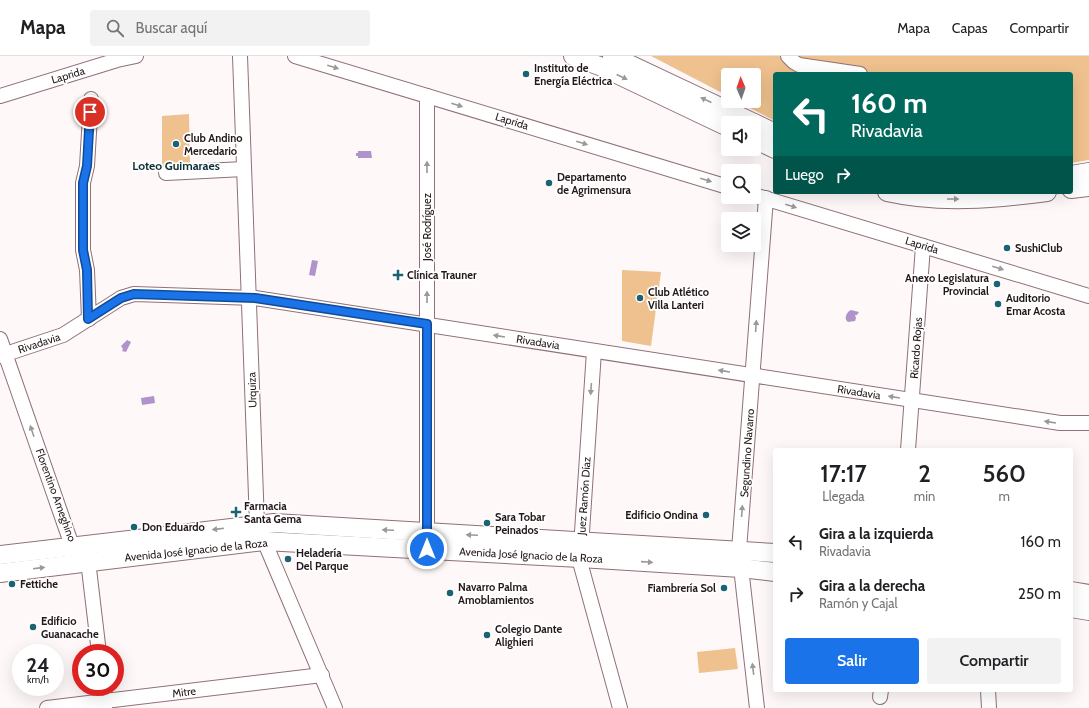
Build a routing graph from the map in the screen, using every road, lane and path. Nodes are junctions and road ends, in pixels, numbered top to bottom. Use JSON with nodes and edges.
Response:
{"nodes":[{"id":1,"x":136,"y":56,"type":"edge"},
{"id":2,"x":240,"y":56,"type":"edge"},
{"id":3,"x":295,"y":56,"type":"edge"},
{"id":4,"x":574,"y":56,"type":"edge"},
{"id":5,"x":612,"y":56,"type":"edge"},
{"id":6,"x":788,"y":56,"type":"edge"},
{"id":7,"x":846,"y":72,"type":"edge"},
{"id":8,"x":0,"y":96,"type":"edge"},
{"id":9,"x":427,"y":96,"type":"junction"},
{"id":10,"x":91,"y":98,"type":"dead end"},
{"id":11,"x":739,"y":116,"type":"edge"},
{"id":12,"x":721,"y":124,"type":"edge"},
{"id":13,"x":761,"y":126,"type":"edge"},
{"id":14,"x":773,"y":132,"type":"edge"},
{"id":15,"x":761,"y":142,"type":"edge"},
{"id":16,"x":773,"y":148,"type":"edge"},
{"id":17,"x":244,"y":170,"type":"junction"},
{"id":18,"x":1089,"y":172,"type":"edge"},
{"id":19,"x":166,"y":173,"type":"dead end"},
{"id":20,"x":1073,"y":175,"type":"edge"},
{"id":21,"x":721,"y":185,"type":"edge"},
{"id":22,"x":1089,"y":187,"type":"edge"},
{"id":23,"x":1073,"y":189,"type":"edge"},
{"id":24,"x":899,"y":194,"type":"edge"},
{"id":25,"x":1029,"y":194,"type":"edge"},
{"id":26,"x":761,"y":196,"type":"edge"},
{"id":27,"x":760,"y":204,"type":"edge"},
{"id":28,"x":923,"y":246,"type":"junction"},
{"id":29,"x":1089,"y":296,"type":"edge"},
{"id":30,"x":248,"y":297,"type":"junction"},
{"id":31,"x":88,"y":319,"type":"junction"},
{"id":32,"x":427,"y":324,"type":"junction"},
{"id":33,"x":0,"y":339,"type":"edge"},
{"id":34,"x":594,"y":351,"type":"junction"},
{"id":35,"x":3,"y":355,"type":"edge"},
{"id":36,"x":752,"y":375,"type":"junction"},
{"id":37,"x":912,"y":400,"type":"junction"},
{"id":38,"x":1089,"y":423,"type":"edge"},
{"id":39,"x":908,"y":448,"type":"edge"},
{"id":40,"x":260,"y":533,"type":"junction"},
{"id":41,"x":427,"y":541,"type":"junction"},
{"id":42,"x":75,"y":547,"type":"junction"},
{"id":43,"x":580,"y":549,"type":"junction"},
{"id":44,"x":739,"y":550,"type":"junction"},
{"id":45,"x":773,"y":553,"type":"edge"},
{"id":46,"x":0,"y":556,"type":"edge"},
{"id":47,"x":85,"y":562,"type":"junction"},
{"id":48,"x":668,"y":563,"type":"junction"},
{"id":49,"x":741,"y":568,"type":"junction"},
{"id":50,"x":773,"y":572,"type":"edge"},
{"id":51,"x":0,"y":573,"type":"edge"},
{"id":52,"x":1073,"y":591,"type":"edge"},
{"id":53,"x":1089,"y":594,"type":"edge"},
{"id":54,"x":1073,"y":608,"type":"edge"},
{"id":55,"x":1089,"y":611,"type":"edge"},
{"id":56,"x":98,"y":644,"type":"edge"},
{"id":57,"x":322,"y":675,"type":"junction"},
{"id":58,"x":988,"y":692,"type":"edge"},
{"id":59,"x":105,"y":705,"type":"edge"},
{"id":60,"x":47,"y":708,"type":"edge"},
{"id":61,"x":335,"y":708,"type":"edge"},
{"id":62,"x":620,"y":708,"type":"edge"},
{"id":63,"x":757,"y":708,"type":"edge"},
{"id":64,"x":989,"y":708,"type":"edge"}],
"edges":[{"from":1,"to":8,"type":"street","name":"Laprida"},
{"from":2,"to":17,"type":"street","name":"Urquiza"},
{"from":3,"to":9,"type":"street","name":"Laprida","one_way":true},
{"from":4,"to":12,"type":"main road","one_way":true},
{"from":11,"to":5,"type":"main road","one_way":true},
{"from":6,"to":7,"type":"street"},
{"from":9,"to":21,"type":"street","name":"Laprida","one_way":true},
{"from":32,"to":9,"type":"street","name":"José Rodríguez","one_way":true},
{"from":10,"to":31,"type":"street"},
{"from":13,"to":14,"type":"main road"},
{"from":15,"to":16,"type":"main road"},
{"from":17,"to":19,"type":"street"},
{"from":17,"to":30,"type":"street","name":"Urquiza"},
{"from":18,"to":20,"type":"main road"},
{"from":22,"to":23,"type":"main road"},
{"from":24,"to":25,"type":"main road","one_way":true},
{"from":26,"to":28,"type":"street","name":"Laprida","one_way":true},
{"from":36,"to":27,"type":"street","name":"Segundino Navarro","one_way":true},
{"from":28,"to":29,"type":"street","name":"Laprida","one_way":true},
{"from":28,"to":37,"type":"street","name":"Ricardo Rojas"},
{"from":30,"to":31,"type":"street","name":"Rivadavia"},
{"from":30,"to":32,"type":"street","name":"Rivadavia"},
{"from":30,"to":40,"type":"street","name":"Urquiza"},
{"from":31,"to":35,"type":"street","name":"Rivadavia"},
{"from":34,"to":32,"type":"street","name":"Rivadavia","one_way":true},
{"from":32,"to":41,"type":"street","name":"José Rodríguez"},
{"from":33,"to":35,"type":"street","name":"Florentino Ameghino"},
{"from":36,"to":34,"type":"street","name":"Rivadavia","one_way":true},
{"from":34,"to":43,"type":"street","name":"Juez Ramón Díaz","one_way":true},
{"from":42,"to":35,"type":"street","name":"Florentino Ameghino","one_way":true},
{"from":37,"to":36,"type":"street","name":"Rivadavia","one_way":true},
{"from":44,"to":36,"type":"street","name":"Segundino Navarro","one_way":true},
{"from":38,"to":37,"type":"street","name":"Rivadavia","one_way":true},
{"from":37,"to":39,"type":"street","name":"Ricardo Rojas"},
{"from":40,"to":41,"type":"main road","name":"Avenida José Ignacio de la Roza"},
{"from":41,"to":40,"type":"main road","name":"Avenida José Ignacio de la Roza","one_way":true},
{"from":40,"to":42,"type":"main road","name":"Avenida José Ignacio de la Roza","one_way":true},
{"from":40,"to":47,"type":"main road","name":"Avenida José Ignacio de la Roza"},
{"from":40,"to":57,"type":"street","name":"Urquiza"},
{"from":41,"to":43,"type":"main road","name":"Avenida José Ignacio de la Roza"},
{"from":42,"to":46,"type":"main road","name":"Avenida José Ignacio de la Roza"},
{"from":42,"to":47,"type":"street","name":"Florentino Ameghino"},
{"from":43,"to":44,"type":"main road","name":"Avenida José Ignacio de la Roza"},
{"from":43,"to":48,"type":"main road","name":"Avenida José Ignacio de la Roza","one_way":true},
{"from":43,"to":62,"type":"street","name":"Juez Ramón Díaz"},
{"from":44,"to":45,"type":"main road","name":"Avenida José Ignacio de la Roza"},
{"from":44,"to":48,"type":"main road"},
{"from":44,"to":49,"type":"street","name":"Segundino Navarro"},
{"from":51,"to":47,"type":"main road","name":"Avenida José Ignacio de la Roza","one_way":true},
{"from":47,"to":56,"type":"street","name":"Florentino Ameghino"},
{"from":48,"to":49,"type":"main road","name":"Avenida José Ignacio de la Roza"},
{"from":49,"to":50,"type":"main road","name":"Avenida José Ignacio de la Roza"},
{"from":63,"to":49,"type":"street","name":"Segundino Navarro","one_way":true},
{"from":52,"to":53,"type":"main road"},
{"from":54,"to":55,"type":"main road"},
{"from":57,"to":59,"type":"street","name":"Mitre"},
{"from":57,"to":61,"type":"street","name":"Urquiza"},
{"from":58,"to":64,"type":"street"},
{"from":59,"to":60,"type":"street","name":"Mitre"}]}
